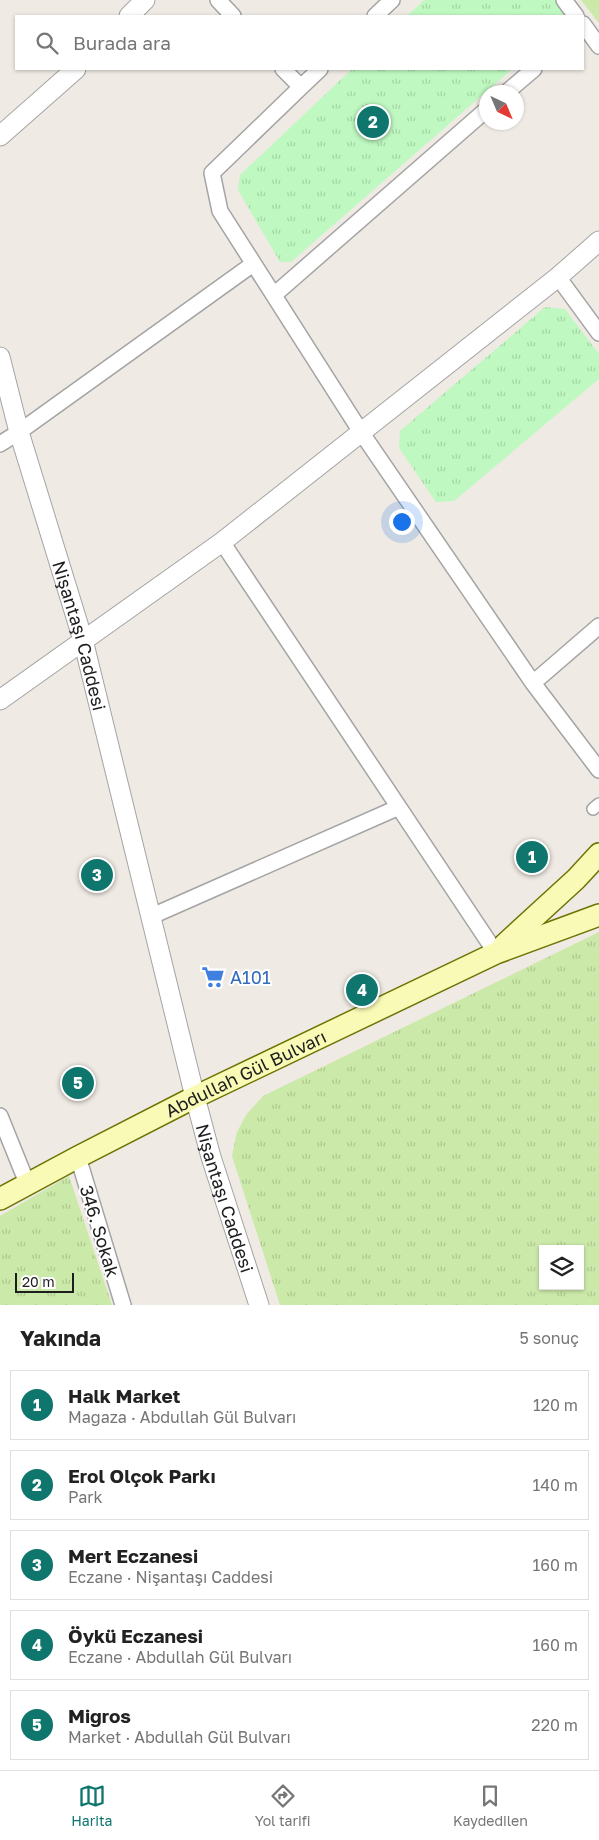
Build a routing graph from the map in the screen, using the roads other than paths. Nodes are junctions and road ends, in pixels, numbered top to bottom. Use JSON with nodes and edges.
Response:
{"nodes":[{"id":1,"x":145,"y":0,"type":"edge"},
{"id":2,"x":218,"y":0,"type":"edge"},
{"id":3,"x":392,"y":0,"type":"edge"},
{"id":4,"x":564,"y":0,"type":"edge"},
{"id":5,"x":130,"y":15,"type":"edge"},
{"id":6,"x":233,"y":15,"type":"edge"},
{"id":7,"x":376,"y":15,"type":"edge"},
{"id":8,"x":575,"y":15,"type":"edge"},
{"id":9,"x":584,"y":27,"type":"edge"},
{"id":10,"x":599,"y":46,"type":"edge"},
{"id":11,"x":75,"y":70,"type":"edge"},
{"id":12,"x":284,"y":70,"type":"edge"},
{"id":13,"x":319,"y":70,"type":"edge"},
{"id":14,"x":533,"y":70,"type":"edge"},
{"id":15,"x":515,"y":85,"type":"edge"},
{"id":16,"x":301,"y":87,"type":"junction"},
{"id":17,"x":479,"y":116,"type":"edge"},
{"id":18,"x":0,"y":136,"type":"edge"},
{"id":19,"x":599,"y":241,"type":"edge"},
{"id":20,"x":253,"y":264,"type":"junction"},
{"id":21,"x":558,"y":277,"type":"junction"},
{"id":22,"x":274,"y":295,"type":"junction"},
{"id":23,"x":599,"y":333,"type":"edge"},
{"id":24,"x":0,"y":357,"type":"edge"},
{"id":25,"x":19,"y":432,"type":"junction"},
{"id":26,"x":361,"y":432,"type":"junction"},
{"id":27,"x":0,"y":444,"type":"edge"},
{"id":28,"x":222,"y":542,"type":"junction"},
{"id":29,"x":599,"y":626,"type":"edge"},
{"id":30,"x":83,"y":640,"type":"junction"},
{"id":31,"x":533,"y":683,"type":"junction"},
{"id":32,"x":0,"y":700,"type":"edge"},
{"id":33,"x":599,"y":770,"type":"edge"},
{"id":34,"x":397,"y":808,"type":"junction"},
{"id":35,"x":599,"y":854,"type":"edge"},
{"id":36,"x":599,"y":915,"type":"edge"},
{"id":37,"x":152,"y":916,"type":"junction"},
{"id":38,"x":496,"y":953,"type":"junction"},
{"id":39,"x":195,"y":1097,"type":"junction"},
{"id":40,"x":0,"y":1116,"type":"edge"},
{"id":41,"x":78,"y":1157,"type":"junction"},
{"id":42,"x":28,"y":1183,"type":"junction"},
{"id":43,"x":0,"y":1199,"type":"edge"},
{"id":44,"x":123,"y":1305,"type":"edge"},
{"id":45,"x":259,"y":1305,"type":"edge"}],
"edges":[{"from":1,"to":5,"type":"street"},
{"from":2,"to":6,"type":"street"},
{"from":3,"to":7,"type":"street"},
{"from":4,"to":8,"type":"street"},
{"from":9,"to":10,"type":"street"},
{"from":11,"to":18,"type":"street"},
{"from":12,"to":16,"type":"street"},
{"from":13,"to":16,"type":"street"},
{"from":14,"to":15,"type":"street"},
{"from":16,"to":20,"type":"street"},
{"from":17,"to":22,"type":"street"},
{"from":19,"to":21,"type":"street"},
{"from":20,"to":22,"type":"street"},
{"from":20,"to":25,"type":"street"},
{"from":21,"to":23,"type":"street"},
{"from":21,"to":26,"type":"street"},
{"from":22,"to":26,"type":"street"},
{"from":24,"to":25,"type":"street","name":"Nişantaşı Caddesi"},
{"from":25,"to":27,"type":"street"},
{"from":25,"to":30,"type":"street","name":"Nişantaşı Caddesi"},
{"from":26,"to":28,"type":"street"},
{"from":26,"to":31,"type":"street"},
{"from":28,"to":30,"type":"street"},
{"from":28,"to":34,"type":"street"},
{"from":29,"to":31,"type":"street"},
{"from":30,"to":32,"type":"street"},
{"from":30,"to":37,"type":"street","name":"Nişantaşı Caddesi"},
{"from":31,"to":33,"type":"street"},
{"from":34,"to":37,"type":"street"},
{"from":34,"to":38,"type":"street"},
{"from":35,"to":38,"type":"main road","name":"Abdullah Gül Bulvarı"},
{"from":36,"to":38,"type":"main road","name":"Abdullah Gül Bulvarı"},
{"from":37,"to":39,"type":"street","name":"Nişantaşı Caddesi"},
{"from":38,"to":39,"type":"main road","name":"Abdullah Gül Bulvarı"},
{"from":39,"to":41,"type":"main road","name":"Abdullah Gül Bulvarı"},
{"from":39,"to":45,"type":"street","name":"Nişantaşı Caddesi"},
{"from":40,"to":42,"type":"street"},
{"from":41,"to":42,"type":"main road","name":"Abdullah Gül Bulvarı"},
{"from":41,"to":44,"type":"street","name":"346. Sokak"},
{"from":42,"to":43,"type":"main road","name":"Abdullah Gül Bulvarı"}]}
